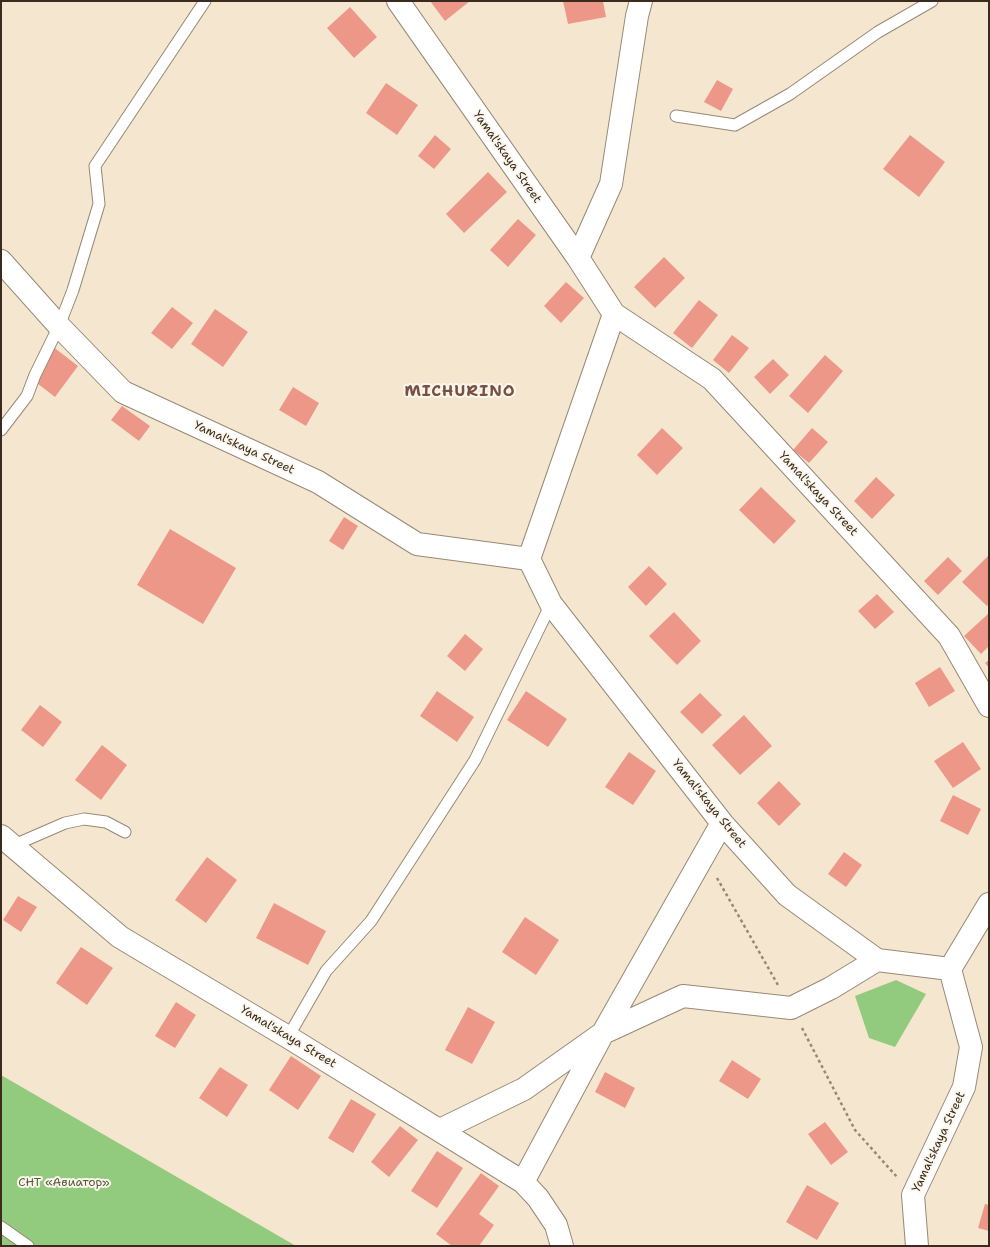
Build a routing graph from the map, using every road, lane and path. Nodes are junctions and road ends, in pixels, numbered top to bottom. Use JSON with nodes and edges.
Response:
{"nodes":[{"id":1,"x":205,"y":1,"type":"edge"},
{"id":2,"x":398,"y":1,"type":"edge"},
{"id":3,"x":641,"y":1,"type":"edge"},
{"id":4,"x":932,"y":1,"type":"edge"},
{"id":5,"x":676,"y":116,"type":"dead end"},
{"id":6,"x":578,"y":258,"type":"junction"},
{"id":7,"x":1,"y":261,"type":"edge"},
{"id":8,"x":614,"y":314,"type":"junction"},
{"id":9,"x":59,"y":326,"type":"junction"},
{"id":10,"x":1,"y":430,"type":"edge"},
{"id":11,"x":529,"y":559,"type":"junction"},
{"id":12,"x":551,"y":604,"type":"junction"},
{"id":13,"x":989,"y":706,"type":"edge"},
{"id":14,"x":722,"y":823,"type":"junction"},
{"id":15,"x":125,"y":832,"type":"dead end"},
{"id":16,"x":7,"y":841,"type":"edge"},
{"id":17,"x":989,"y":904,"type":"edge"},
{"id":18,"x":877,"y":960,"type":"junction"},
{"id":19,"x":950,"y":969,"type":"junction"},
{"id":20,"x":603,"y":1033,"type":"junction"},
{"id":21,"x":288,"y":1037,"type":"junction"},
{"id":22,"x":440,"y":1130,"type":"junction"},
{"id":23,"x":523,"y":1182,"type":"junction"},
{"id":24,"x":1,"y":1227,"type":"edge"},
{"id":25,"x":28,"y":1246,"type":"edge"},
{"id":26,"x":562,"y":1246,"type":"edge"},
{"id":27,"x":918,"y":1246,"type":"edge"}],
"edges":[{"from":1,"to":9,"type":"lane"},
{"from":2,"to":6,"type":"street","name":"Yamal'skaya Street"},
{"from":3,"to":6,"type":"street"},
{"from":4,"to":5,"type":"lane"},
{"from":6,"to":8,"type":"street","name":"Yamal'skaya Street"},
{"from":7,"to":9,"type":"street","name":"Yamal'skaya Street"},
{"from":8,"to":11,"type":"street"},
{"from":8,"to":13,"type":"street","name":"Yamal'skaya Street"},
{"from":9,"to":10,"type":"lane"},
{"from":9,"to":11,"type":"street","name":"Yamal'skaya Street"},
{"from":11,"to":12,"type":"street","name":"Yamal'skaya Street"},
{"from":12,"to":14,"type":"street","name":"Yamal'skaya Street"},
{"from":12,"to":21,"type":"lane"},
{"from":14,"to":18,"type":"street","name":"Yamal'skaya Street"},
{"from":14,"to":20,"type":"street"},
{"from":15,"to":16,"type":"lane"},
{"from":16,"to":21,"type":"street","name":"Yamal'skaya Street"},
{"from":17,"to":19,"type":"street"},
{"from":18,"to":19,"type":"street","name":"Yamal'skaya Street"},
{"from":18,"to":20,"type":"street"},
{"from":19,"to":27,"type":"street","name":"Yamal'skaya Street"},
{"from":20,"to":22,"type":"street"},
{"from":20,"to":23,"type":"street"},
{"from":21,"to":22,"type":"street","name":"Yamal'skaya Street"},
{"from":22,"to":23,"type":"street","name":"Yamal'skaya Street"},
{"from":23,"to":26,"type":"street","name":"Yamal'skaya Street"},
{"from":24,"to":25,"type":"lane"}]}
